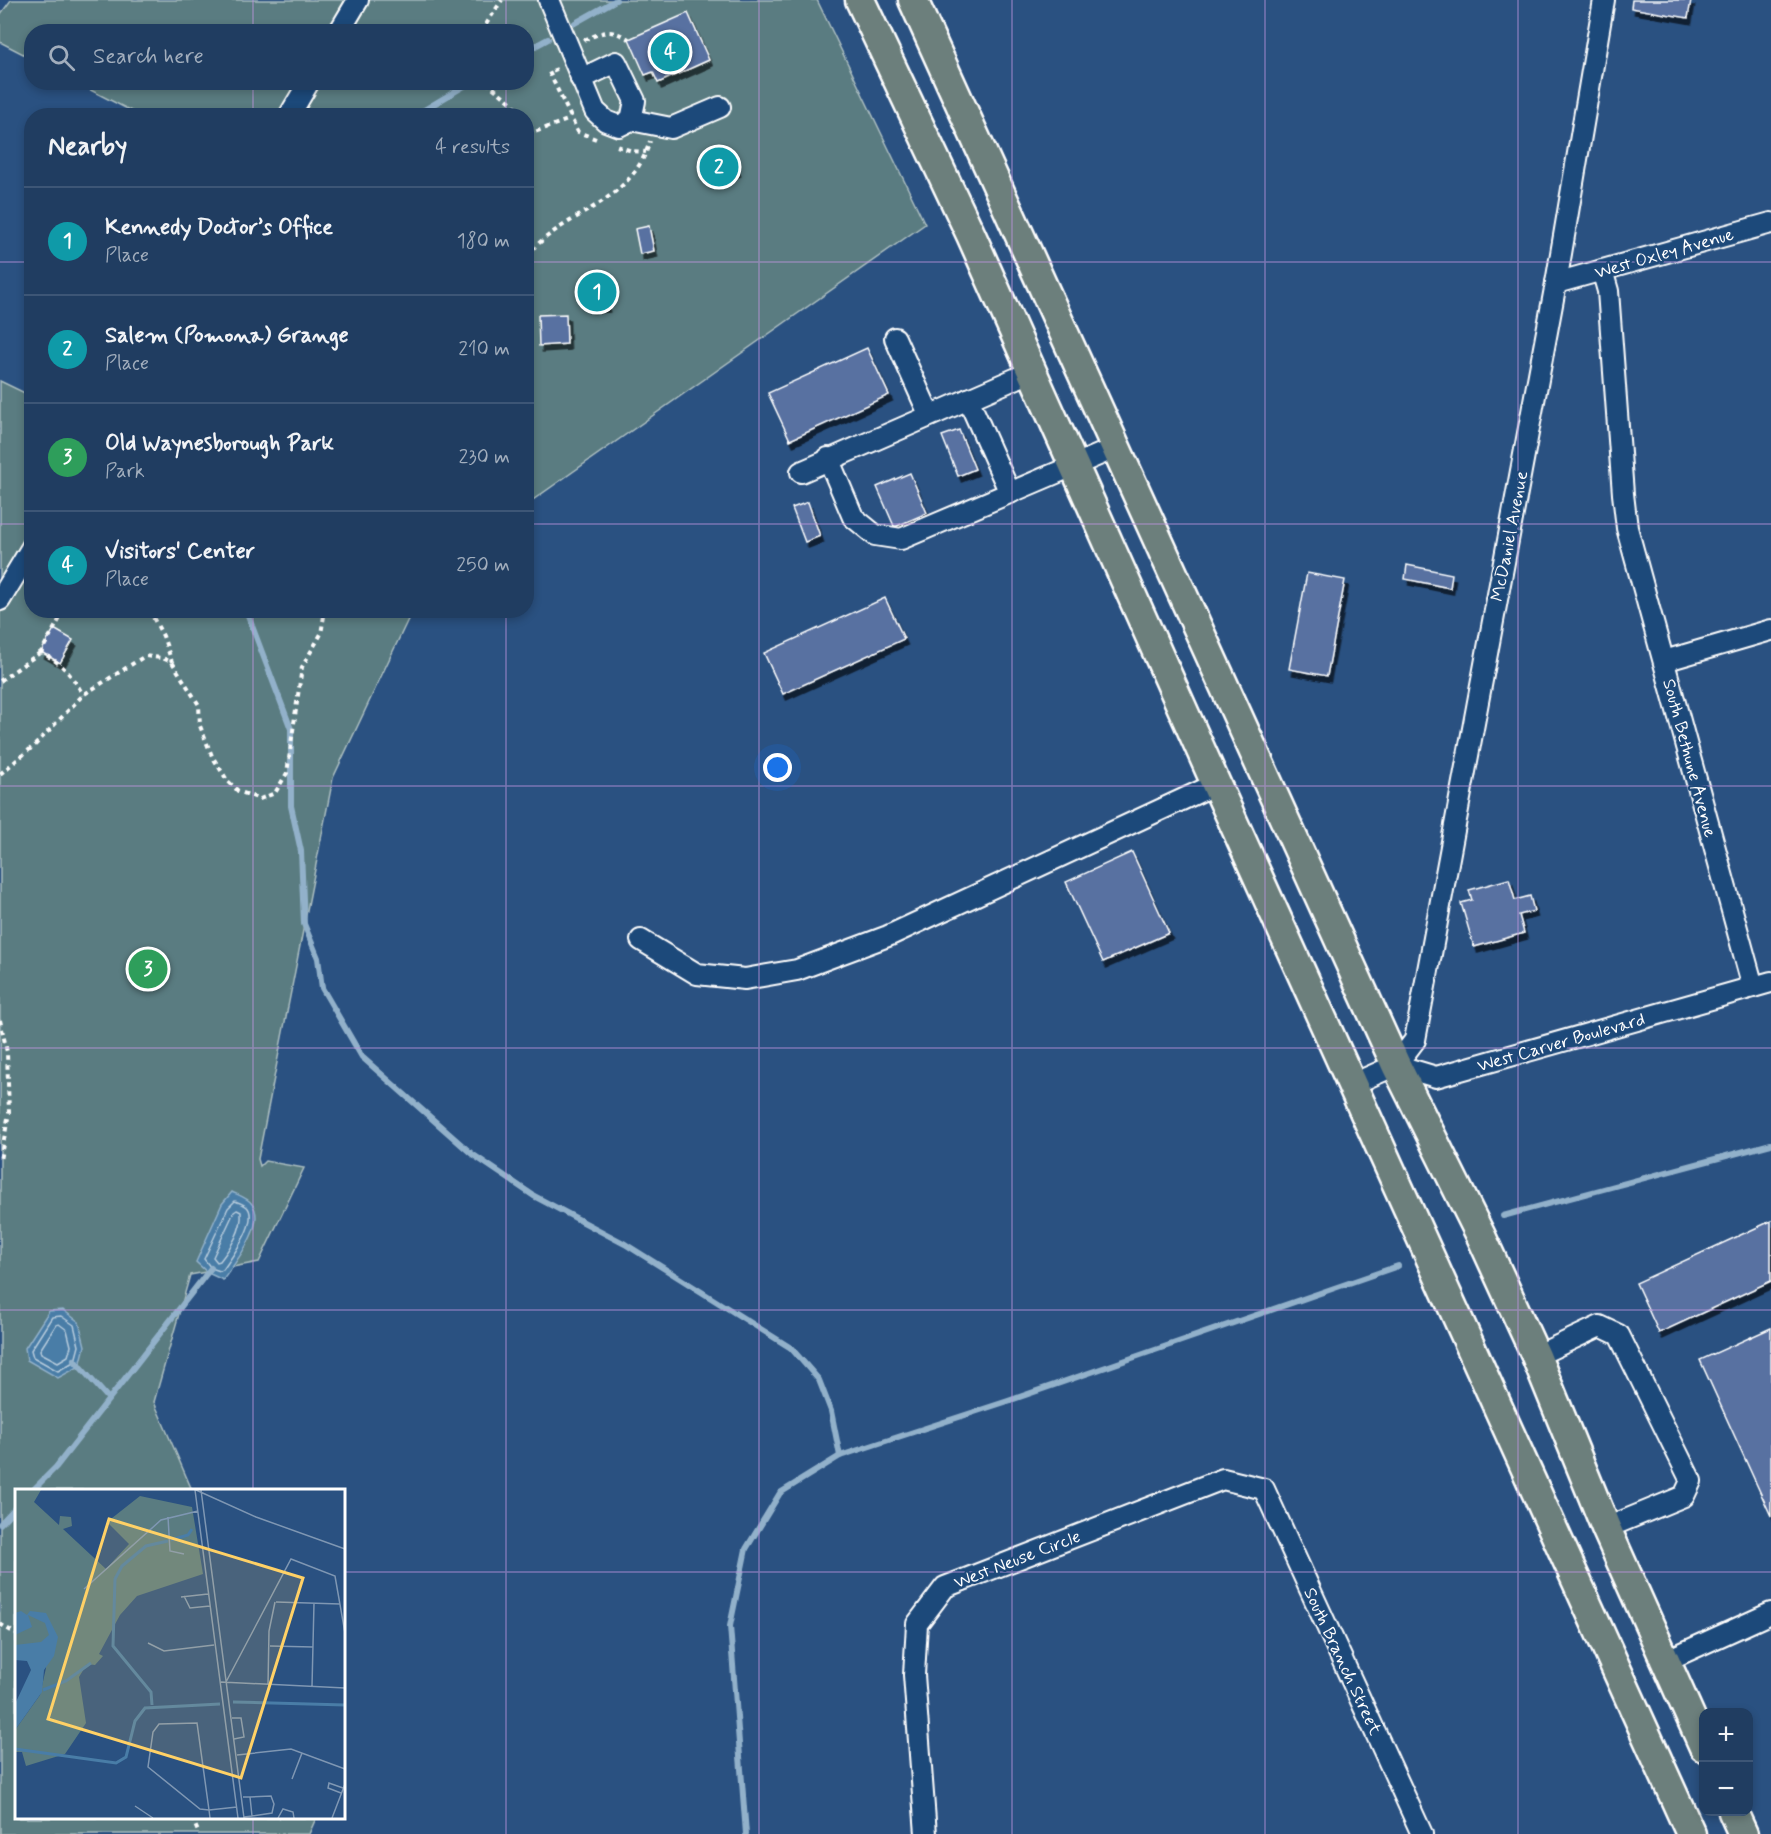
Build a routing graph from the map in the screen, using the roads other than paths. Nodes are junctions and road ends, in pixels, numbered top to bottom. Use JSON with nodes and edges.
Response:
{"nodes":[{"id":1,"x":358,"y":0,"type":"edge"},
{"id":2,"x":549,"y":0,"type":"edge"},
{"id":3,"x":860,"y":0,"type":"edge"},
{"id":4,"x":913,"y":0,"type":"edge"},
{"id":5,"x":1604,"y":0,"type":"edge"},
{"id":6,"x":344,"y":24,"type":"edge"},
{"id":7,"x":581,"y":79,"type":"junction"},
{"id":8,"x":304,"y":90,"type":"edge"},
{"id":9,"x":720,"y":107,"type":"dead end"},
{"id":10,"x":294,"y":108,"type":"edge"},
{"id":11,"x":631,"y":120,"type":"junction"},
{"id":12,"x":1771,"y":223,"type":"edge"},
{"id":13,"x":1602,"y":270,"type":"junction"},
{"id":14,"x":1556,"y":283,"type":"junction"},
{"id":15,"x":895,"y":338,"type":"dead end"},
{"id":16,"x":1033,"y":371,"type":"junction"},
{"id":17,"x":968,"y":399,"type":"junction"},
{"id":18,"x":929,"y":414,"type":"junction"},
{"id":19,"x":1115,"y":448,"type":"junction"},
{"id":20,"x":828,"y":459,"type":"junction"},
{"id":21,"x":1073,"y":467,"type":"junction"},
{"id":22,"x":801,"y":472,"type":"dead end"},
{"id":23,"x":1010,"y":493,"type":"junction"},
{"id":24,"x":24,"y":560,"type":"edge"},
{"id":25,"x":0,"y":600,"type":"edge"},
{"id":26,"x":1771,"y":630,"type":"edge"},
{"id":27,"x":1664,"y":661,"type":"junction"},
{"id":28,"x":1216,"y":784,"type":"junction"},
{"id":29,"x":641,"y":940,"type":"dead end"},
{"id":30,"x":1762,"y":985,"type":"edge"},
{"id":31,"x":1396,"y":1065,"type":"junction"},
{"id":32,"x":1353,"y":1084,"type":"junction"},
{"id":33,"x":1536,"y":1356,"type":"junction"},
{"id":34,"x":1264,"y":1489,"type":"joint"},
{"id":35,"x":1606,"y":1528,"type":"junction"},
{"id":36,"x":1771,"y":1613,"type":"edge"},
{"id":37,"x":1665,"y":1661,"type":"junction"},
{"id":38,"x":1699,"y":1736,"type":"edge"},
{"id":39,"x":1735,"y":1816,"type":"edge"},
{"id":40,"x":926,"y":1834,"type":"edge"},
{"id":41,"x":1422,"y":1834,"type":"edge"},
{"id":42,"x":1692,"y":1834,"type":"edge"},
{"id":43,"x":1743,"y":1834,"type":"edge"}],
"edges":[{"from":1,"to":6,"type":"street"},
{"from":2,"to":7,"type":"street"},
{"from":3,"to":16,"type":"highway"},
{"from":4,"to":19,"type":"highway"},
{"from":5,"to":14,"type":"street","name":"McDaniel Avenue"},
{"from":7,"to":11,"type":"street"},
{"from":7,"to":11,"type":"street"},
{"from":8,"to":10,"type":"street"},
{"from":9,"to":11,"type":"street"},
{"from":12,"to":13,"type":"street","name":"West Oxley Avenue"},
{"from":13,"to":14,"type":"street","name":"West Oxley Avenue"},
{"from":13,"to":27,"type":"street","name":"South Bethune Avenue"},
{"from":14,"to":31,"type":"street","name":"McDaniel Avenue"},
{"from":15,"to":18,"type":"street"},
{"from":16,"to":17,"type":"street"},
{"from":16,"to":21,"type":"highway"},
{"from":17,"to":18,"type":"street"},
{"from":17,"to":23,"type":"street"},
{"from":18,"to":20,"type":"street"},
{"from":19,"to":21,"type":"street"},
{"from":19,"to":31,"type":"highway"},
{"from":20,"to":22,"type":"street"},
{"from":20,"to":23,"type":"street"},
{"from":21,"to":23,"type":"street"},
{"from":21,"to":28,"type":"highway"},
{"from":24,"to":25,"type":"street"},
{"from":26,"to":27,"type":"street"},
{"from":27,"to":30,"type":"street","name":"South Bethune Avenue"},
{"from":28,"to":29,"type":"street"},
{"from":28,"to":32,"type":"highway"},
{"from":30,"to":31,"type":"street","name":"West Carver Boulevard"},
{"from":31,"to":32,"type":"street"},
{"from":31,"to":33,"type":"highway"},
{"from":32,"to":42,"type":"highway"},
{"from":33,"to":35,"type":"highway"},
{"from":33,"to":35,"type":"street"},
{"from":34,"to":40,"type":"street","name":"West Neuse Circle"},
{"from":34,"to":41,"type":"street","name":"South Branch Street"},
{"from":35,"to":37,"type":"highway"},
{"from":36,"to":37,"type":"street"},
{"from":37,"to":38,"type":"highway"},
{"from":39,"to":43,"type":"highway"}]}
